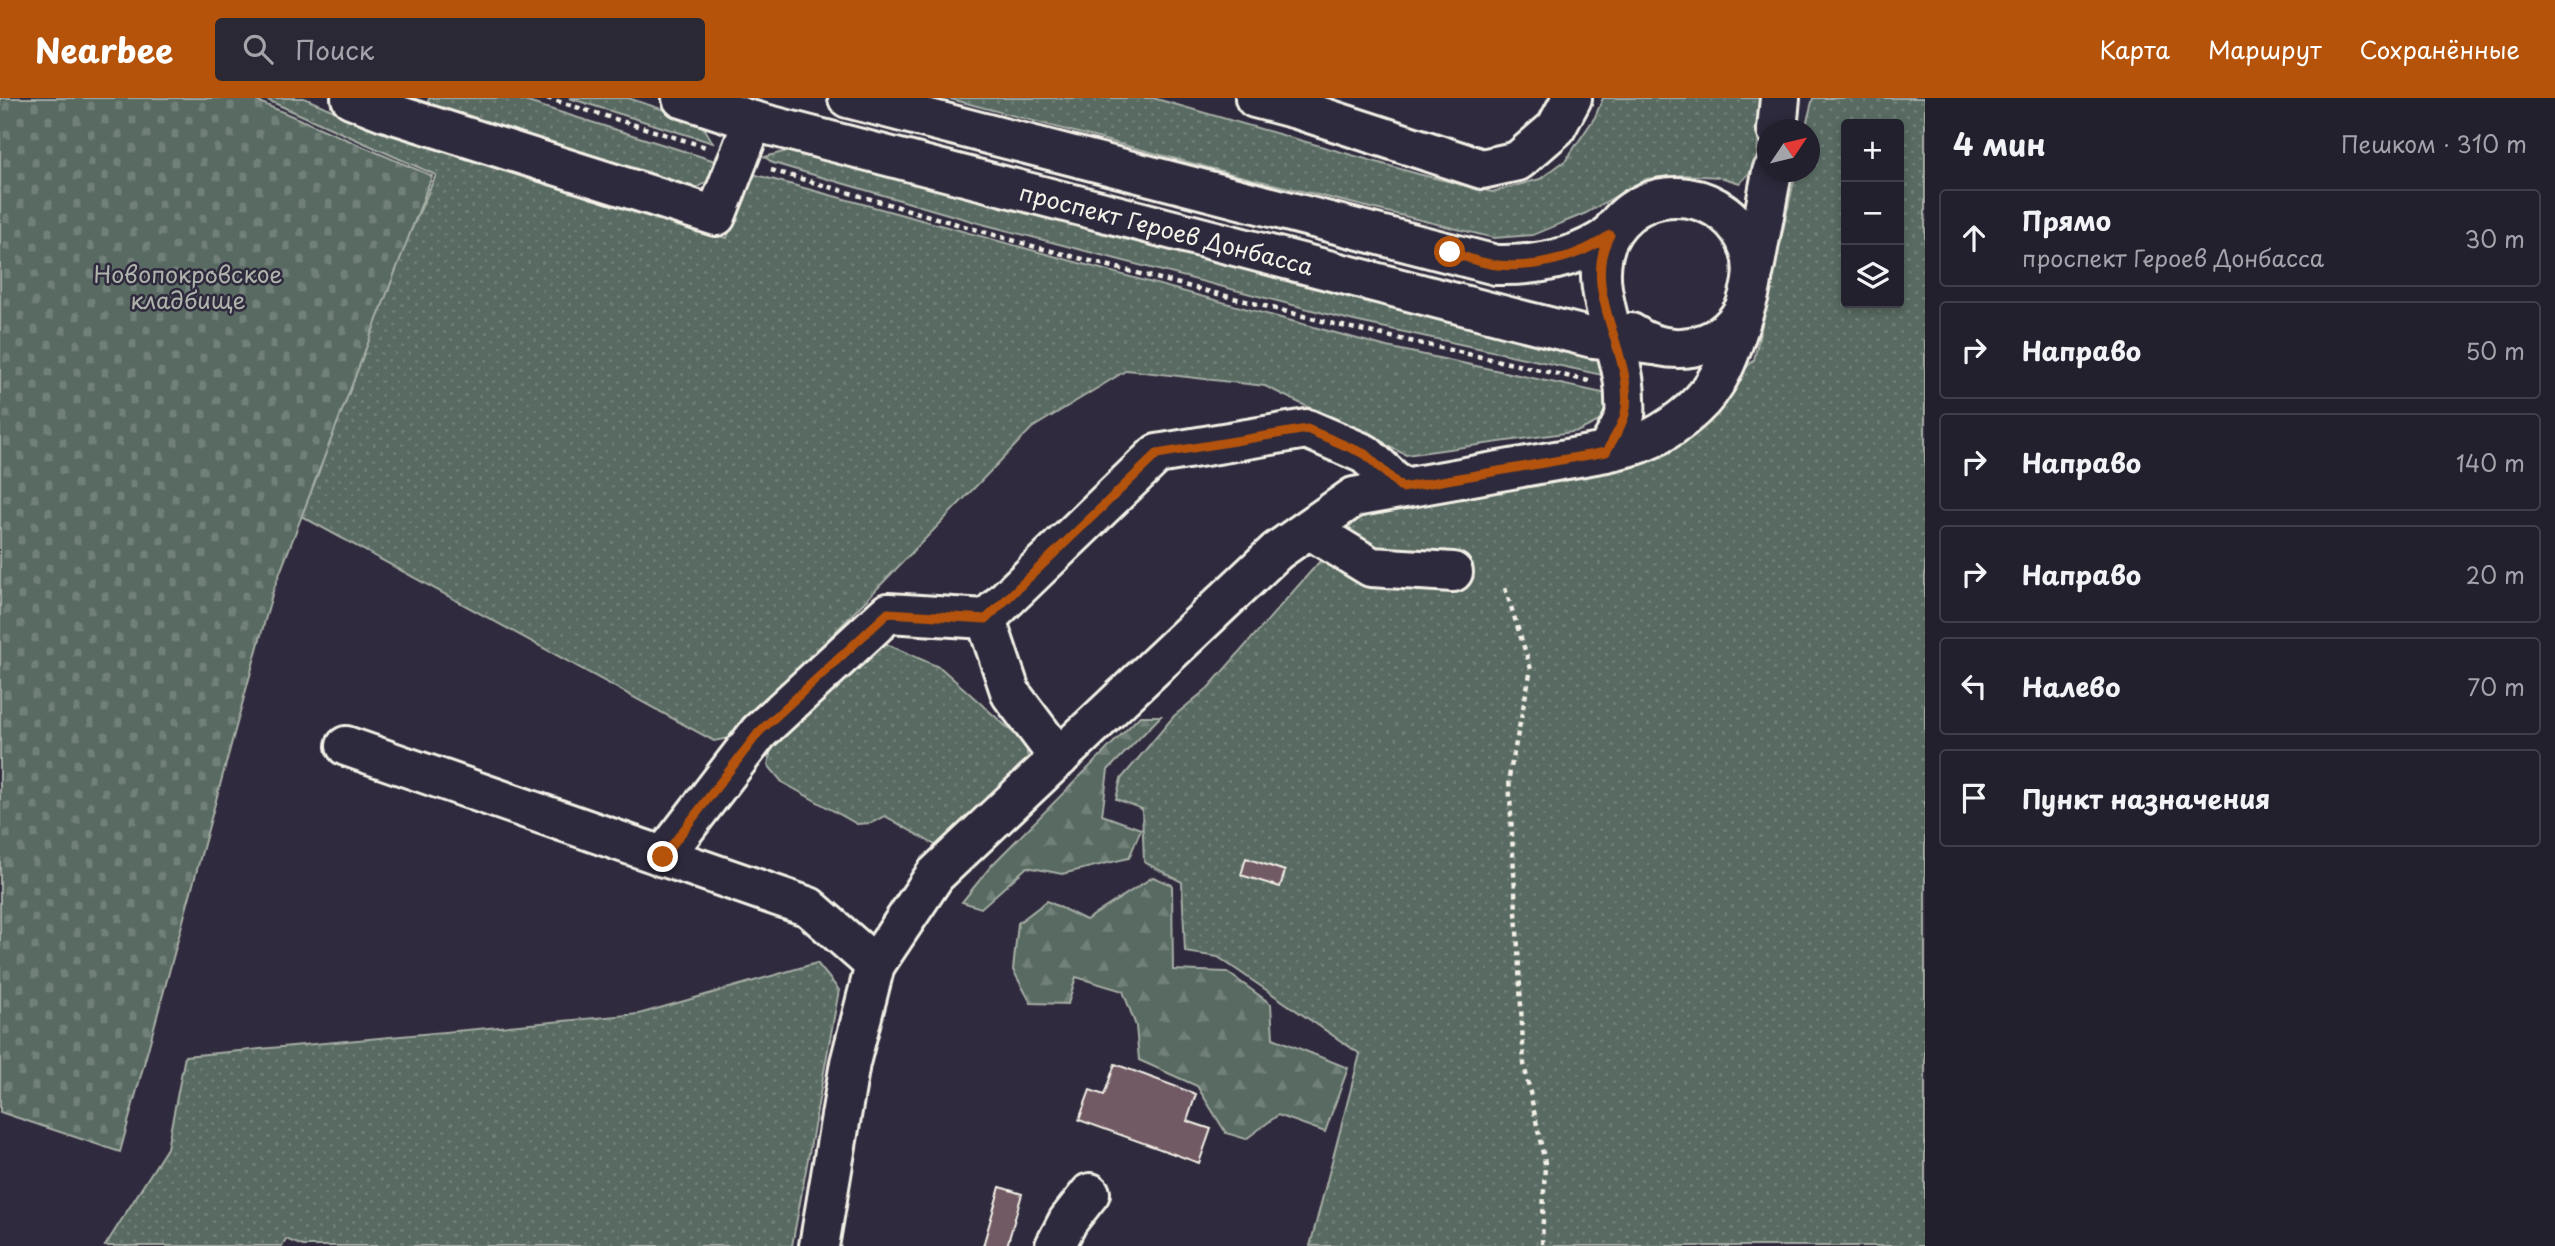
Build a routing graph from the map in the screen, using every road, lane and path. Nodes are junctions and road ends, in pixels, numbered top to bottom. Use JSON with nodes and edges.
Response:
{"nodes":[{"id":1,"x":351,"y":98,"type":"edge"},
{"id":2,"x":547,"y":98,"type":"edge"},
{"id":3,"x":682,"y":98,"type":"edge"},
{"id":4,"x":848,"y":98,"type":"edge"},
{"id":5,"x":1255,"y":98,"type":"edge"},
{"id":6,"x":1572,"y":98,"type":"edge"},
{"id":7,"x":1780,"y":98,"type":"edge"},
{"id":8,"x":1299,"y":104,"type":"edge"},
{"id":9,"x":1778,"y":119,"type":"edge"},
{"id":10,"x":753,"y":121,"type":"junction"},
{"id":11,"x":738,"y":158,"type":"junction"},
{"id":12,"x":1764,"y":182,"type":"edge"},
{"id":13,"x":1771,"y":182,"type":"edge"},
{"id":14,"x":1713,"y":205,"type":"junction"},
{"id":15,"x":1610,"y":235,"type":"junction"},
{"id":16,"x":1750,"y":289,"type":"junction"},
{"id":17,"x":1604,"y":298,"type":"junction"},
{"id":18,"x":1615,"y":341,"type":"junction"},
{"id":19,"x":1653,"y":345,"type":"junction"},
{"id":20,"x":1592,"y":381,"type":"dead end"},
{"id":21,"x":1606,"y":452,"type":"junction"},
{"id":22,"x":1402,"y":488,"type":"junction"},
{"id":23,"x":1309,"y":529,"type":"junction"},
{"id":24,"x":1453,"y":572,"type":"dead end"},
{"id":25,"x":1505,"y":589,"type":"dead end"},
{"id":26,"x":986,"y":619,"type":"junction"},
{"id":27,"x":346,"y":746,"type":"dead end"},
{"id":28,"x":1059,"y":758,"type":"junction"},
{"id":29,"x":663,"y":857,"type":"junction"},
{"id":30,"x":875,"y":965,"type":"junction"},
{"id":31,"x":1090,"y":1193,"type":"dead end"},
{"id":32,"x":826,"y":1199,"type":"junction"},
{"id":33,"x":819,"y":1246,"type":"edge"},
{"id":34,"x":843,"y":1246,"type":"edge"},
{"id":35,"x":1055,"y":1246,"type":"edge"},
{"id":36,"x":1542,"y":1246,"type":"edge"}],
"edges":[{"from":1,"to":11,"type":"street"},
{"from":2,"to":11,"type":"path"},
{"from":3,"to":10,"type":"street","name":"проспект Героев Донбасса"},
{"from":4,"to":15,"type":"street","name":"проспект Героев Донбасса"},
{"from":5,"to":8,"type":"street"},
{"from":6,"to":8,"type":"street"},
{"from":7,"to":9,"type":"street"},
{"from":10,"to":11,"type":"street"},
{"from":10,"to":18,"type":"street","name":"проспект Героев Донбасса"},
{"from":11,"to":20,"type":"path"},
{"from":12,"to":14,"type":"street"},
{"from":13,"to":16,"type":"street"},
{"from":14,"to":15,"type":"street"},
{"from":14,"to":16,"type":"street"},
{"from":15,"to":17,"type":"street"},
{"from":16,"to":19,"type":"street"},
{"from":16,"to":21,"type":"street"},
{"from":17,"to":18,"type":"street"},
{"from":17,"to":19,"type":"street"},
{"from":18,"to":19,"type":"street","name":"проспект Героев Донбасса"},
{"from":18,"to":21,"type":"street"},
{"from":21,"to":22,"type":"street"},
{"from":22,"to":23,"type":"street"},
{"from":22,"to":26,"type":"street"},
{"from":23,"to":24,"type":"street"},
{"from":23,"to":28,"type":"street"},
{"from":25,"to":36,"type":"path"},
{"from":26,"to":28,"type":"street"},
{"from":26,"to":29,"type":"street"},
{"from":27,"to":29,"type":"street"},
{"from":28,"to":30,"type":"street"},
{"from":29,"to":30,"type":"street"},
{"from":30,"to":32,"type":"street"},
{"from":31,"to":35,"type":"street"},
{"from":32,"to":33,"type":"street"},
{"from":32,"to":34,"type":"street"}]}
